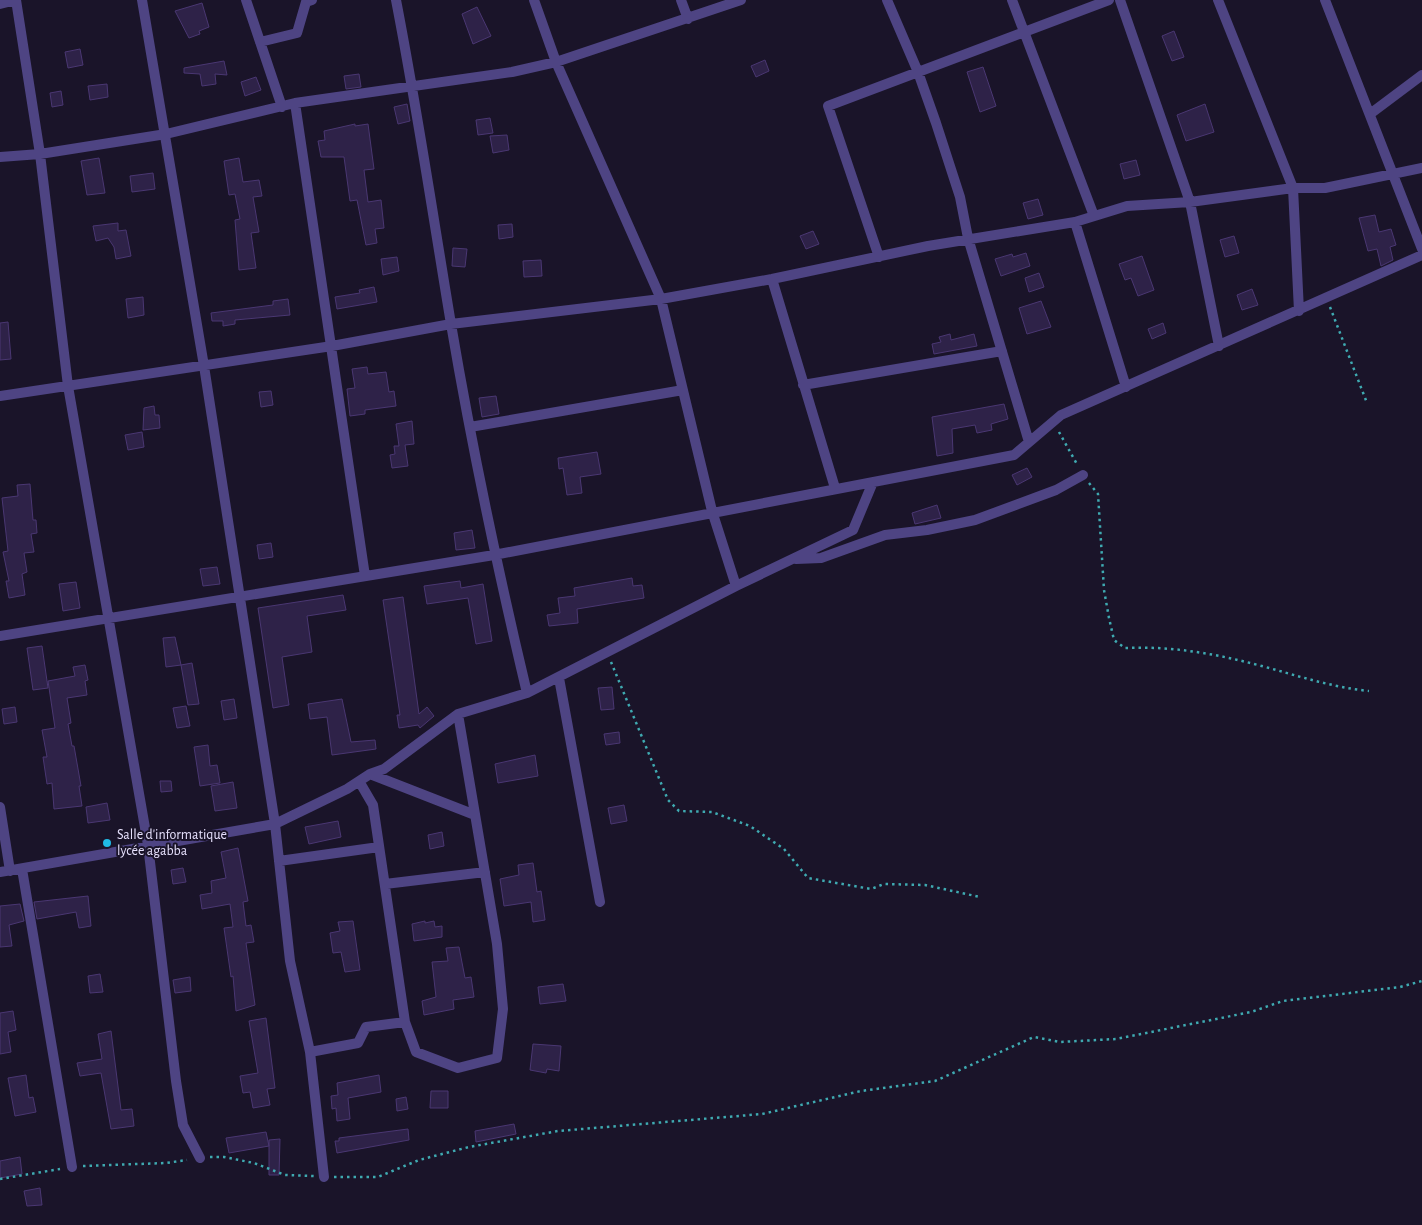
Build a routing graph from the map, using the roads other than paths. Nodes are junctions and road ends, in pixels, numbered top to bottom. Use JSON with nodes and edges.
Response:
{"nodes":[{"id":1,"x":16,"y":0,"type":"edge"},
{"id":2,"x":142,"y":0,"type":"edge"},
{"id":3,"x":246,"y":0,"type":"edge"},
{"id":4,"x":312,"y":0,"type":"edge"},
{"id":5,"x":396,"y":0,"type":"edge"},
{"id":6,"x":534,"y":0,"type":"edge"},
{"id":7,"x":681,"y":0,"type":"edge"},
{"id":8,"x":741,"y":0,"type":"edge"},
{"id":9,"x":887,"y":0,"type":"edge"},
{"id":10,"x":1012,"y":0,"type":"edge"},
{"id":11,"x":1109,"y":0,"type":"edge"},
{"id":12,"x":1120,"y":0,"type":"edge"},
{"id":13,"x":1218,"y":0,"type":"edge"},
{"id":14,"x":1325,"y":0,"type":"edge"},
{"id":15,"x":0,"y":4,"type":"edge"},
{"id":16,"x":688,"y":19,"type":"junction"},
{"id":17,"x":1024,"y":32,"type":"junction"},
{"id":18,"x":260,"y":42,"type":"junction"},
{"id":19,"x":556,"y":62,"type":"junction"},
{"id":20,"x":918,"y":72,"type":"junction"},
{"id":21,"x":1422,"y":75,"type":"edge"},
{"id":22,"x":413,"y":86,"type":"junction"},
{"id":23,"x":295,"y":103,"type":"junction"},
{"id":24,"x":282,"y":106,"type":"junction"},
{"id":25,"x":1370,"y":114,"type":"junction"},
{"id":26,"x":166,"y":134,"type":"junction"},
{"id":27,"x":40,"y":154,"type":"junction"},
{"id":28,"x":0,"y":157,"type":"edge"},
{"id":29,"x":1422,"y":168,"type":"edge"},
{"id":30,"x":1392,"y":172,"type":"junction"},
{"id":31,"x":1293,"y":188,"type":"junction"},
{"id":32,"x":1190,"y":202,"type":"junction"},
{"id":33,"x":1094,"y":216,"type":"junction"},
{"id":34,"x":1075,"y":222,"type":"junction"},
{"id":35,"x":968,"y":238,"type":"junction"},
{"id":36,"x":1422,"y":249,"type":"edge"},
{"id":37,"x":1422,"y":255,"type":"edge"},
{"id":38,"x":879,"y":257,"type":"junction"},
{"id":39,"x":772,"y":279,"type":"junction"},
{"id":40,"x":661,"y":299,"type":"junction"},
{"id":41,"x":1299,"y":312,"type":"junction"},
{"id":42,"x":451,"y":324,"type":"junction"},
{"id":43,"x":332,"y":346,"type":"junction"},
{"id":44,"x":1219,"y":346,"type":"junction"},
{"id":45,"x":1002,"y":351,"type":"junction"},
{"id":46,"x":204,"y":366,"type":"junction"},
{"id":47,"x":803,"y":385,"type":"junction"},
{"id":48,"x":68,"y":386,"type":"junction"},
{"id":49,"x":1126,"y":387,"type":"junction"},
{"id":50,"x":683,"y":390,"type":"junction"},
{"id":51,"x":0,"y":396,"type":"edge"},
{"id":52,"x":470,"y":427,"type":"junction"},
{"id":53,"x":1029,"y":442,"type":"junction"},
{"id":54,"x":1083,"y":475,"type":"road end"},
{"id":55,"x":873,"y":482,"type":"junction"},
{"id":56,"x":835,"y":488,"type":"junction"},
{"id":57,"x":712,"y":511,"type":"junction"},
{"id":58,"x":494,"y":555,"type":"junction"},
{"id":59,"x":791,"y":560,"type":"junction"},
{"id":60,"x":365,"y":576,"type":"junction"},
{"id":61,"x":736,"y":586,"type":"junction"},
{"id":62,"x":239,"y":596,"type":"junction"},
{"id":63,"x":110,"y":618,"type":"junction"},
{"id":64,"x":0,"y":636,"type":"edge"},
{"id":65,"x":559,"y":678,"type":"junction"},
{"id":66,"x":527,"y":693,"type":"junction"},
{"id":67,"x":458,"y":714,"type":"junction"},
{"id":68,"x":370,"y":774,"type":"junction"},
{"id":69,"x":359,"y":781,"type":"junction"},
{"id":70,"x":0,"y":807,"type":"edge"},
{"id":71,"x":475,"y":815,"type":"junction"},
{"id":72,"x":275,"y":824,"type":"junction"},
{"id":73,"x":148,"y":845,"type":"junction"},
{"id":74,"x":380,"y":847,"type":"junction"},
{"id":75,"x":279,"y":861,"type":"junction"},
{"id":76,"x":22,"y":869,"type":"junction"},
{"id":77,"x":5,"y":871,"type":"edge"},
{"id":78,"x":484,"y":872,"type":"junction"},
{"id":79,"x":385,"y":884,"type":"junction"},
{"id":80,"x":600,"y":902,"type":"dead end"},
{"id":81,"x":405,"y":1022,"type":"junction"},
{"id":82,"x":310,"y":1052,"type":"junction"},
{"id":83,"x":200,"y":1158,"type":"road end"},
{"id":84,"x":72,"y":1167,"type":"road end"},
{"id":85,"x":324,"y":1177,"type":"road end"}],
"edges":[{"from":1,"to":15,"type":"street"},
{"from":1,"to":27,"type":"street"},
{"from":2,"to":26,"type":"street"},
{"from":3,"to":18,"type":"street"},
{"from":4,"to":18,"type":"street"},
{"from":5,"to":22,"type":"street"},
{"from":6,"to":19,"type":"street"},
{"from":7,"to":16,"type":"street"},
{"from":8,"to":16,"type":"street"},
{"from":9,"to":20,"type":"street"},
{"from":10,"to":17,"type":"street"},
{"from":11,"to":17,"type":"street"},
{"from":12,"to":32,"type":"street"},
{"from":13,"to":31,"type":"street"},
{"from":14,"to":25,"type":"street"},
{"from":16,"to":19,"type":"street"},
{"from":17,"to":20,"type":"street"},
{"from":17,"to":33,"type":"street"},
{"from":18,"to":24,"type":"street"},
{"from":19,"to":22,"type":"street"},
{"from":19,"to":40,"type":"street"},
{"from":20,"to":35,"type":"street"},
{"from":20,"to":38,"type":"street"},
{"from":21,"to":25,"type":"street"},
{"from":22,"to":23,"type":"street"},
{"from":22,"to":42,"type":"street"},
{"from":23,"to":24,"type":"street"},
{"from":23,"to":43,"type":"street"},
{"from":24,"to":26,"type":"street"},
{"from":25,"to":30,"type":"street"},
{"from":26,"to":27,"type":"street"},
{"from":26,"to":46,"type":"street"},
{"from":27,"to":28,"type":"street"},
{"from":27,"to":48,"type":"street"},
{"from":29,"to":30,"type":"street"},
{"from":30,"to":31,"type":"street"},
{"from":30,"to":36,"type":"street"},
{"from":31,"to":32,"type":"street"},
{"from":31,"to":41,"type":"street"},
{"from":32,"to":33,"type":"street"},
{"from":32,"to":44,"type":"street"},
{"from":33,"to":34,"type":"street"},
{"from":34,"to":35,"type":"street"},
{"from":34,"to":49,"type":"street"},
{"from":35,"to":38,"type":"street"},
{"from":35,"to":45,"type":"street"},
{"from":37,"to":41,"type":"street"},
{"from":38,"to":39,"type":"street"},
{"from":39,"to":40,"type":"street"},
{"from":39,"to":47,"type":"street"},
{"from":40,"to":42,"type":"street"},
{"from":40,"to":50,"type":"street"},
{"from":41,"to":44,"type":"street"},
{"from":42,"to":43,"type":"street"},
{"from":42,"to":52,"type":"street"},
{"from":43,"to":46,"type":"street"},
{"from":43,"to":60,"type":"street"},
{"from":44,"to":49,"type":"street"},
{"from":45,"to":47,"type":"street"},
{"from":45,"to":53,"type":"street"},
{"from":46,"to":48,"type":"street"},
{"from":46,"to":62,"type":"street"},
{"from":47,"to":56,"type":"street"},
{"from":48,"to":51,"type":"street"},
{"from":48,"to":63,"type":"street"},
{"from":49,"to":53,"type":"street"},
{"from":50,"to":52,"type":"street"},
{"from":50,"to":57,"type":"street"},
{"from":52,"to":58,"type":"street"},
{"from":53,"to":55,"type":"street"},
{"from":54,"to":59,"type":"street"},
{"from":55,"to":56,"type":"street"},
{"from":55,"to":59,"type":"street"},
{"from":56,"to":57,"type":"street"},
{"from":57,"to":58,"type":"street"},
{"from":57,"to":61,"type":"street"},
{"from":58,"to":60,"type":"street"},
{"from":58,"to":66,"type":"street"},
{"from":59,"to":61,"type":"street"},
{"from":60,"to":62,"type":"street"},
{"from":61,"to":65,"type":"street"},
{"from":62,"to":63,"type":"street"},
{"from":62,"to":72,"type":"street"},
{"from":63,"to":64,"type":"street"},
{"from":63,"to":73,"type":"street"},
{"from":65,"to":66,"type":"street"},
{"from":65,"to":80,"type":"street"},
{"from":66,"to":67,"type":"street"},
{"from":67,"to":68,"type":"street"},
{"from":67,"to":71,"type":"street"},
{"from":68,"to":69,"type":"street"},
{"from":68,"to":71,"type":"street"},
{"from":69,"to":72,"type":"street"},
{"from":69,"to":74,"type":"street"},
{"from":70,"to":77,"type":"street"},
{"from":71,"to":78,"type":"street"},
{"from":72,"to":73,"type":"street"},
{"from":72,"to":75,"type":"street"},
{"from":73,"to":76,"type":"street"},
{"from":73,"to":83,"type":"street"},
{"from":74,"to":75,"type":"street"},
{"from":74,"to":79,"type":"street"},
{"from":75,"to":82,"type":"street"},
{"from":76,"to":77,"type":"street"},
{"from":76,"to":84,"type":"street"},
{"from":78,"to":79,"type":"street"},
{"from":78,"to":81,"type":"street"},
{"from":79,"to":81,"type":"street"},
{"from":81,"to":82,"type":"street"},
{"from":82,"to":85,"type":"street"}]}
